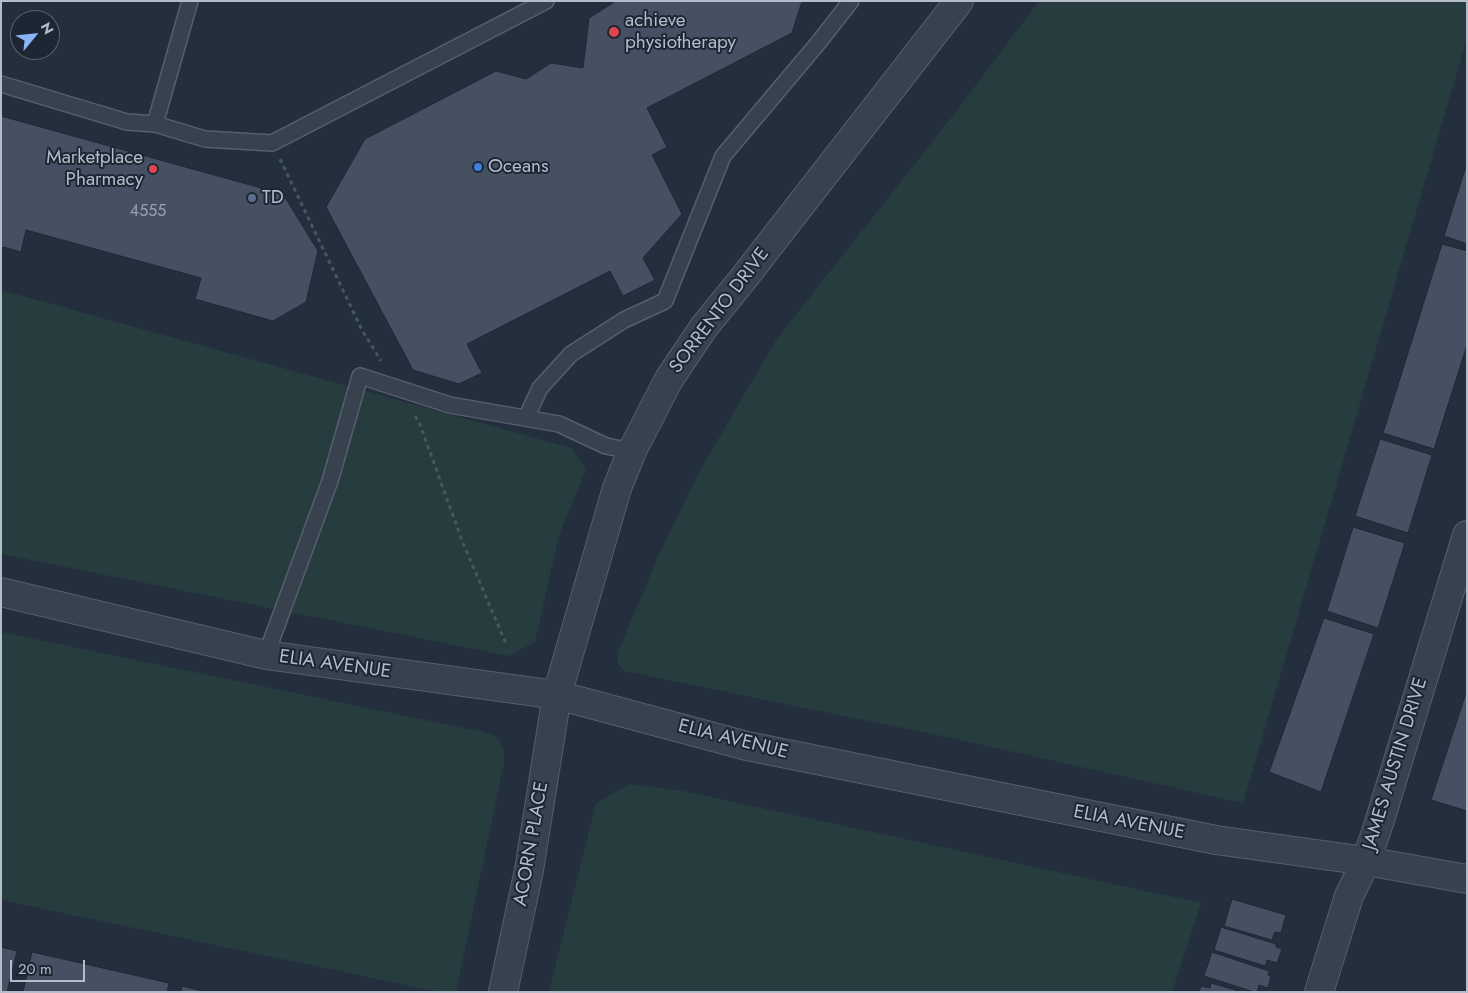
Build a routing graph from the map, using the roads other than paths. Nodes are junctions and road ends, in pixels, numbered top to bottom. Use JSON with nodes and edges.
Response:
{"nodes":[{"id":1,"x":190,"y":1,"type":"edge"},
{"id":2,"x":546,"y":1,"type":"edge"},
{"id":3,"x":851,"y":1,"type":"edge"},
{"id":4,"x":960,"y":1,"type":"edge"},
{"id":5,"x":1,"y":84,"type":"edge"},
{"id":6,"x":155,"y":124,"type":"junction"},
{"id":7,"x":526,"y":418,"type":"junction"},
{"id":8,"x":632,"y":451,"type":"junction"},
{"id":9,"x":1467,"y":535,"type":"edge"},
{"id":10,"x":1,"y":592,"type":"edge"},
{"id":11,"x":266,"y":655,"type":"junction"},
{"id":12,"x":557,"y":696,"type":"junction"},
{"id":13,"x":1366,"y":861,"type":"junction"},
{"id":14,"x":1467,"y":879,"type":"edge"},
{"id":15,"x":503,"y":992,"type":"edge"},
{"id":16,"x":1319,"y":992,"type":"edge"}],
"edges":[{"from":1,"to":6,"type":"lane"},
{"from":2,"to":6,"type":"lane"},
{"from":3,"to":7,"type":"lane"},
{"from":4,"to":8,"type":"street","name":"SORRENTO DRIVE"},
{"from":5,"to":6,"type":"lane"},
{"from":7,"to":8,"type":"lane"},
{"from":7,"to":11,"type":"lane"},
{"from":8,"to":12,"type":"street","name":"SORRENTO DRIVE"},
{"from":9,"to":13,"type":"street","name":"JAMES AUSTIN DRIVE"},
{"from":10,"to":11,"type":"street","name":"ELIA AVENUE"},
{"from":11,"to":12,"type":"street","name":"ELIA AVENUE"},
{"from":12,"to":13,"type":"street","name":"ELIA AVENUE"},
{"from":12,"to":15,"type":"street","name":"ACORN PLACE"},
{"from":13,"to":14,"type":"street","name":"ELIA AVENUE"},
{"from":13,"to":16,"type":"street","name":"JAMES AUSTIN DRIVE"}]}
